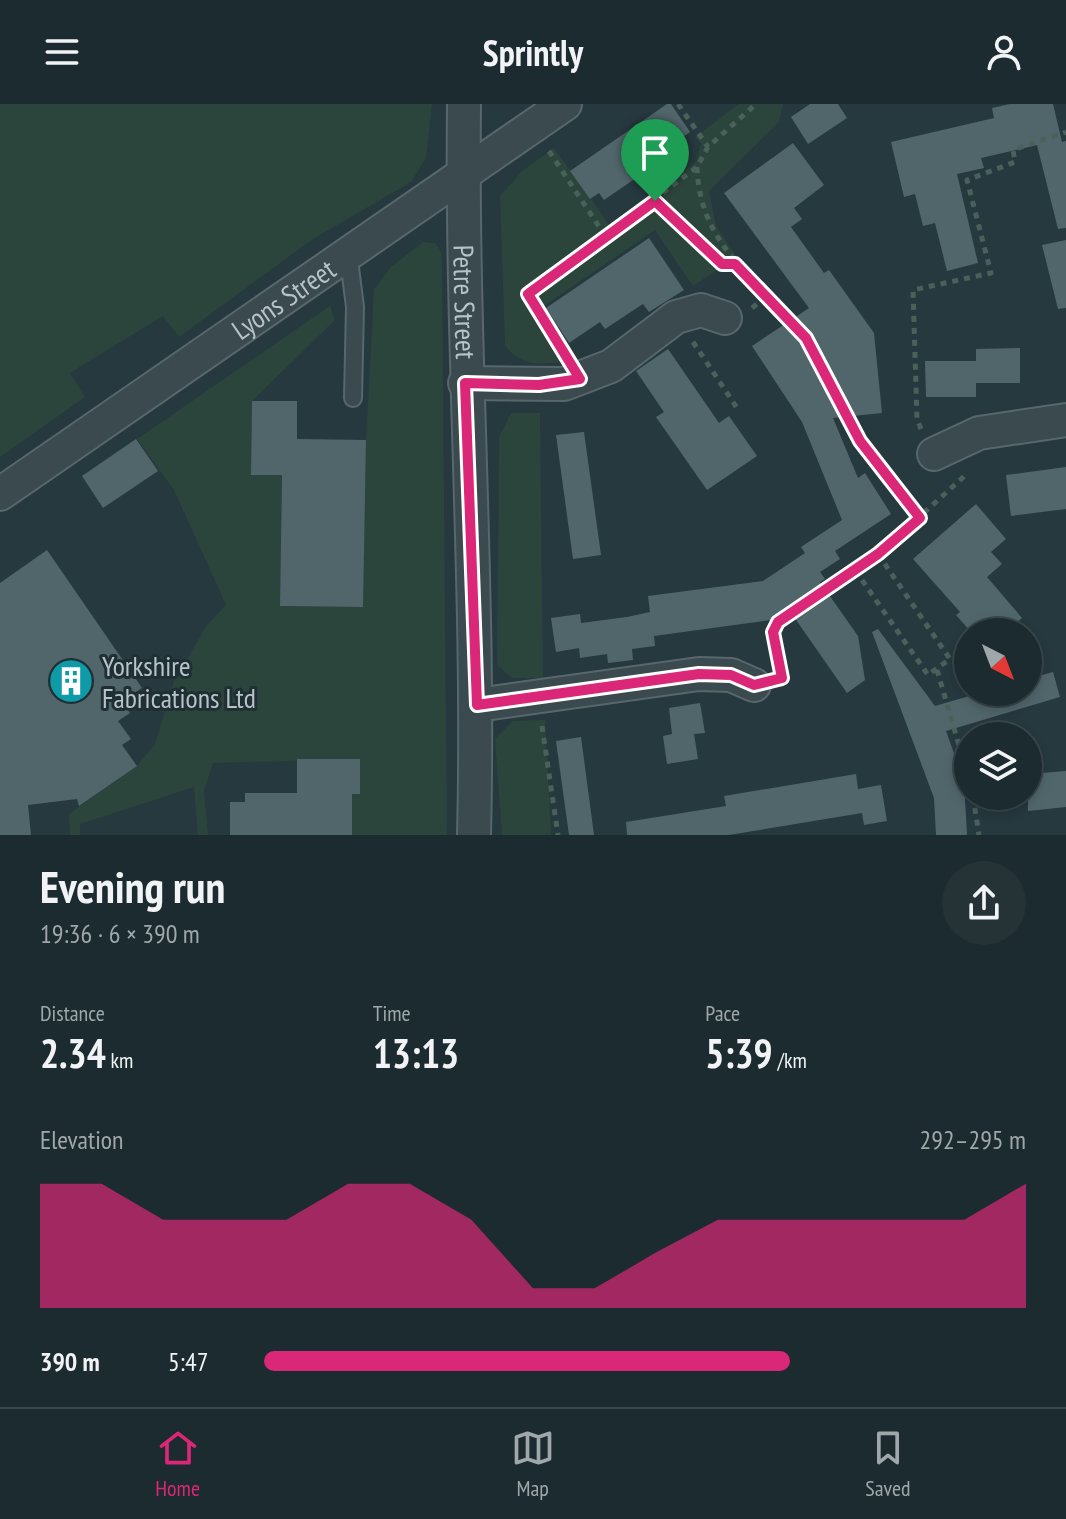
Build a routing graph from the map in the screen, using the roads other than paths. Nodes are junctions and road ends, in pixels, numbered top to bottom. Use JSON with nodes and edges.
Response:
{"nodes":[{"id":1,"x":464,"y":104,"type":"edge"},
{"id":2,"x":565,"y":104,"type":"edge"},
{"id":3,"x":463,"y":172,"type":"junction"},
{"id":4,"x":348,"y":252,"type":"junction"},
{"id":5,"x":725,"y":318,"type":"dead end"},
{"id":6,"x":465,"y":383,"type":"junction"},
{"id":7,"x":353,"y":398,"type":"dead end"},
{"id":8,"x":1066,"y":420,"type":"edge"},
{"id":9,"x":934,"y":454,"type":"road end"},
{"id":10,"x":0,"y":494,"type":"edge"},
{"id":11,"x":754,"y":685,"type":"road end"},
{"id":12,"x":477,"y":705,"type":"junction"},
{"id":13,"x":474,"y":835,"type":"edge"}],
"edges":[{"from":1,"to":3,"type":"street","name":"Petre Street"},
{"from":2,"to":3,"type":"street","name":"Lyons Street"},
{"from":3,"to":4,"type":"street","name":"Lyons Street"},
{"from":3,"to":6,"type":"street","name":"Petre Street"},
{"from":4,"to":7,"type":"lane"},
{"from":4,"to":10,"type":"street","name":"Lyons Street"},
{"from":5,"to":6,"type":"street"},
{"from":6,"to":12,"type":"street","name":"Petre Street"},
{"from":8,"to":9,"type":"street"},
{"from":11,"to":12,"type":"street"},
{"from":12,"to":13,"type":"street","name":"Petre Street"}]}
